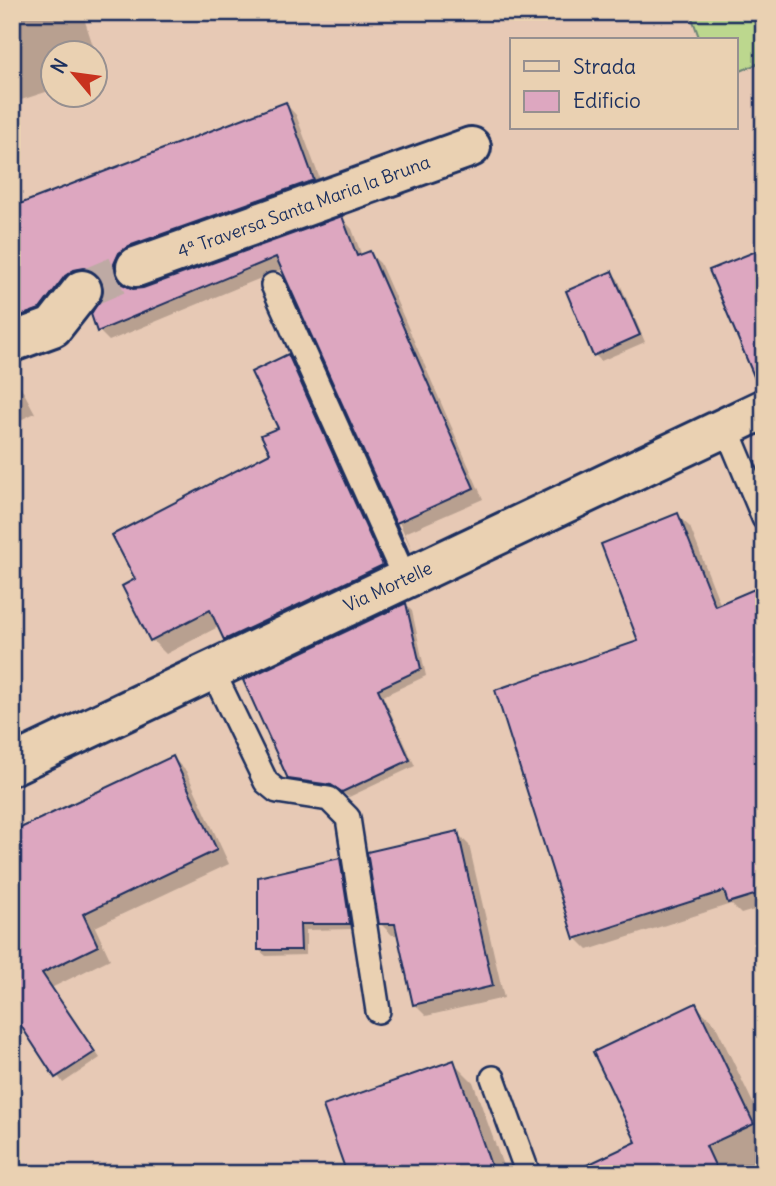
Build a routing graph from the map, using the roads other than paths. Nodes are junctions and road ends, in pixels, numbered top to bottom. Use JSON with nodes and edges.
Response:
{"nodes":[{"id":1,"x":471,"y":148,"type":"dead end"},
{"id":2,"x":136,"y":267,"type":"tunnel mouth"},
{"id":3,"x":274,"y":285,"type":"dead end"},
{"id":4,"x":82,"y":290,"type":"tunnel mouth"},
{"id":5,"x":12,"y":342,"type":"edge"},
{"id":6,"x":764,"y":410,"type":"edge"},
{"id":7,"x":726,"y":427,"type":"junction"},
{"id":8,"x":764,"y":518,"type":"edge"},
{"id":9,"x":405,"y":579,"type":"junction"},
{"id":10,"x":212,"y":670,"type":"junction"},
{"id":11,"x":12,"y":765,"type":"edge"},
{"id":12,"x":378,"y":1011,"type":"dead end"},
{"id":13,"x":493,"y":1078,"type":"dead end"},
{"id":14,"x":528,"y":1174,"type":"edge"}],
"edges":[{"from":1,"to":2,"type":"street","name":"4ª Traversa Santa Maria la Bruna"},
{"from":3,"to":9,"type":"lane"},
{"from":4,"to":5,"type":"street"},
{"from":6,"to":7,"type":"street","name":"Via Mortelle"},
{"from":7,"to":8,"type":"lane"},
{"from":7,"to":9,"type":"street","name":"Via Mortelle"},
{"from":9,"to":10,"type":"street","name":"Via Mortelle"},
{"from":10,"to":11,"type":"street","name":"Via Mortelle"},
{"from":10,"to":12,"type":"lane"},
{"from":13,"to":14,"type":"lane"}]}
